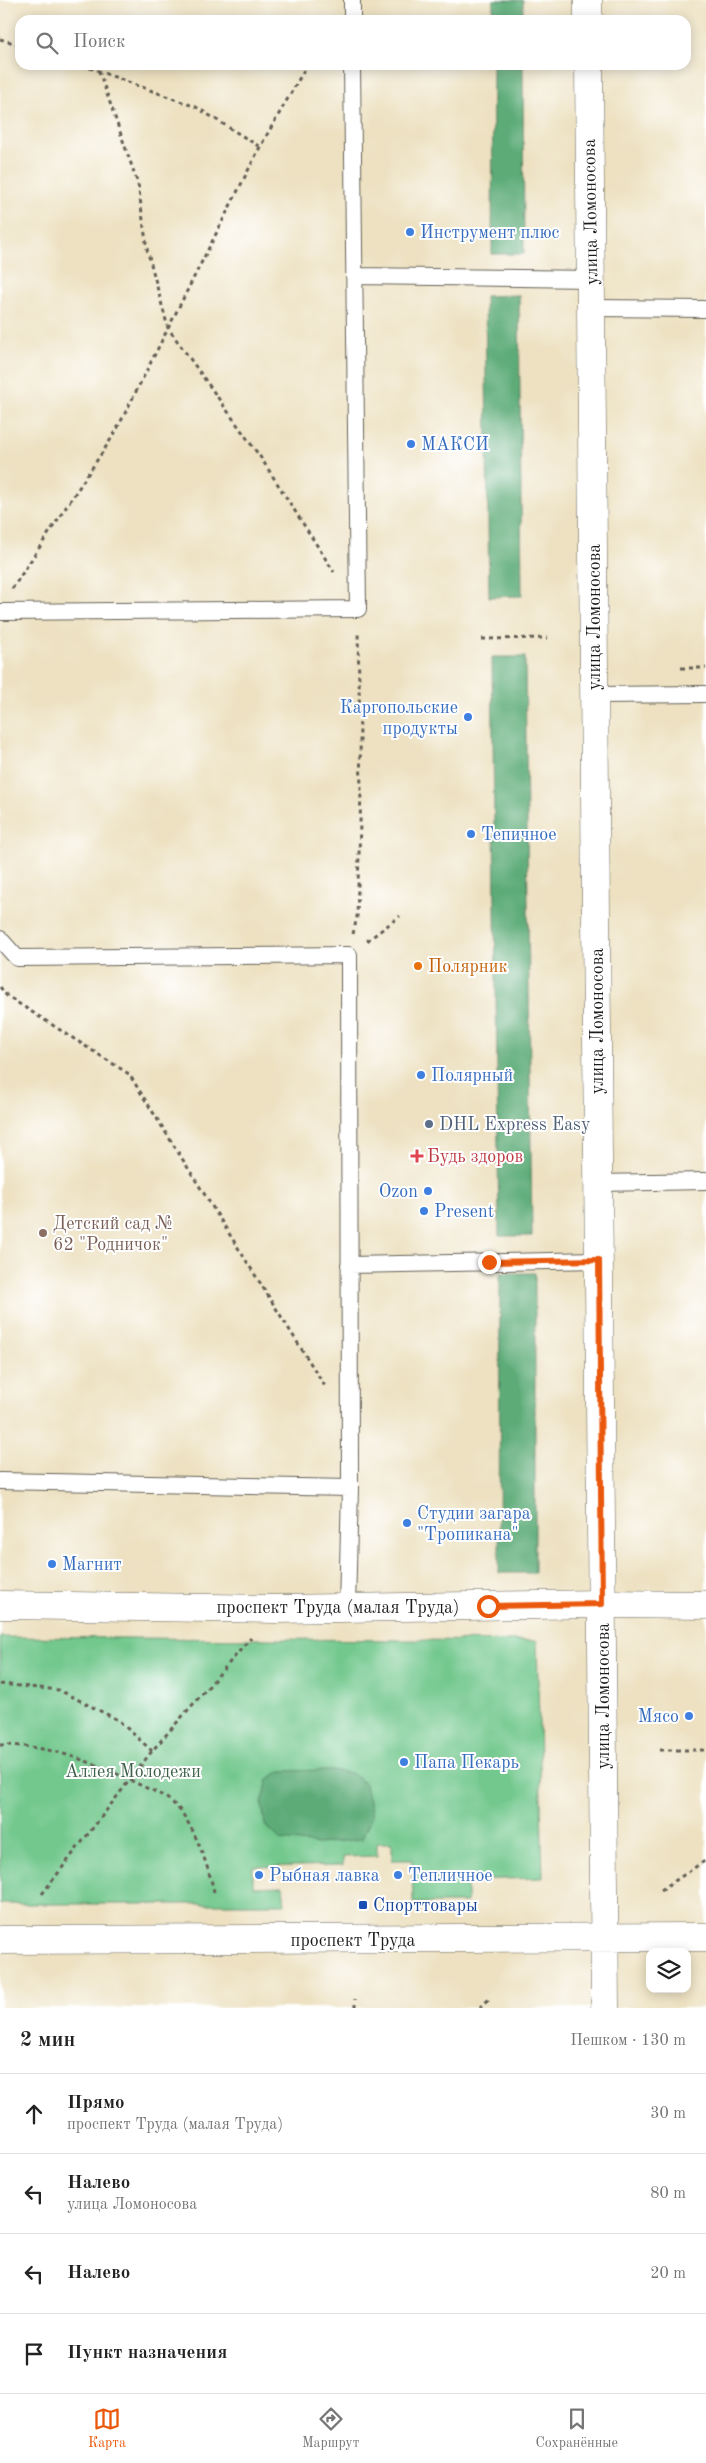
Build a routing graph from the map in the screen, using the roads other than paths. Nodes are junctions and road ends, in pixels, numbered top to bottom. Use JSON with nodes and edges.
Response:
{"nodes":[{"id":1,"x":352,"y":0,"type":"edge"},
{"id":2,"x":588,"y":0,"type":"edge"},
{"id":3,"x":352,"y":15,"type":"edge"},
{"id":4,"x":588,"y":15,"type":"edge"},
{"id":5,"x":352,"y":70,"type":"edge"},
{"id":6,"x":589,"y":70,"type":"edge"},
{"id":7,"x":354,"y":276,"type":"junction"},
{"id":8,"x":590,"y":279,"type":"junction"},
{"id":9,"x":592,"y":308,"type":"junction"},
{"id":10,"x":706,"y":309,"type":"edge"},
{"id":11,"x":0,"y":612,"type":"edge"},
{"id":12,"x":706,"y":694,"type":"edge"},
{"id":13,"x":595,"y":695,"type":"junction"},
{"id":14,"x":0,"y":939,"type":"edge"},
{"id":15,"x":706,"y":1182,"type":"edge"},
{"id":16,"x":598,"y":1183,"type":"junction"},
{"id":17,"x":599,"y":1260,"type":"junction"},
{"id":18,"x":349,"y":1265,"type":"junction"},
{"id":19,"x":0,"y":1481,"type":"edge"},
{"id":20,"x":350,"y":1488,"type":"junction"},
{"id":21,"x":602,"y":1604,"type":"junction"},
{"id":22,"x":0,"y":1605,"type":"edge"},
{"id":23,"x":706,"y":1605,"type":"edge"},
{"id":24,"x":348,"y":1608,"type":"junction"},
{"id":25,"x":706,"y":1937,"type":"edge"},
{"id":26,"x":604,"y":1939,"type":"junction"},
{"id":27,"x":0,"y":1940,"type":"edge"},
{"id":28,"x":605,"y":2008,"type":"edge"}],
"edges":[{"from":1,"to":3,"type":"lane"},
{"from":2,"to":4,"type":"main road"},
{"from":5,"to":7,"type":"lane"},
{"from":6,"to":8,"type":"main road","name":"улица Ломоносова"},
{"from":7,"to":8,"type":"lane"},
{"from":7,"to":11,"type":"lane"},
{"from":8,"to":9,"type":"main road","name":"улица Ломоносова"},
{"from":9,"to":10,"type":"lane"},
{"from":9,"to":13,"type":"main road","name":"улица Ломоносова"},
{"from":12,"to":13,"type":"lane"},
{"from":13,"to":16,"type":"main road","name":"улица Ломоносова"},
{"from":14,"to":18,"type":"lane"},
{"from":15,"to":16,"type":"lane"},
{"from":16,"to":17,"type":"main road","name":"улица Ломоносова"},
{"from":17,"to":18,"type":"lane"},
{"from":17,"to":21,"type":"main road","name":"улица Ломоносова"},
{"from":18,"to":20,"type":"lane"},
{"from":19,"to":20,"type":"lane"},
{"from":20,"to":24,"type":"lane"},
{"from":21,"to":23,"type":"main road","name":"проспект Труда (малая Труда)"},
{"from":21,"to":24,"type":"main road","name":"проспект Труда (малая Труда)"},
{"from":21,"to":26,"type":"main road","name":"улица Ломоносова"},
{"from":22,"to":24,"type":"main road","name":"проспект Труда (малая Труда)"},
{"from":25,"to":26,"type":"main road","name":"проспект Труда"},
{"from":26,"to":27,"type":"main road","name":"проспект Труда"},
{"from":26,"to":28,"type":"main road","name":"улица Ломоносова"}]}
